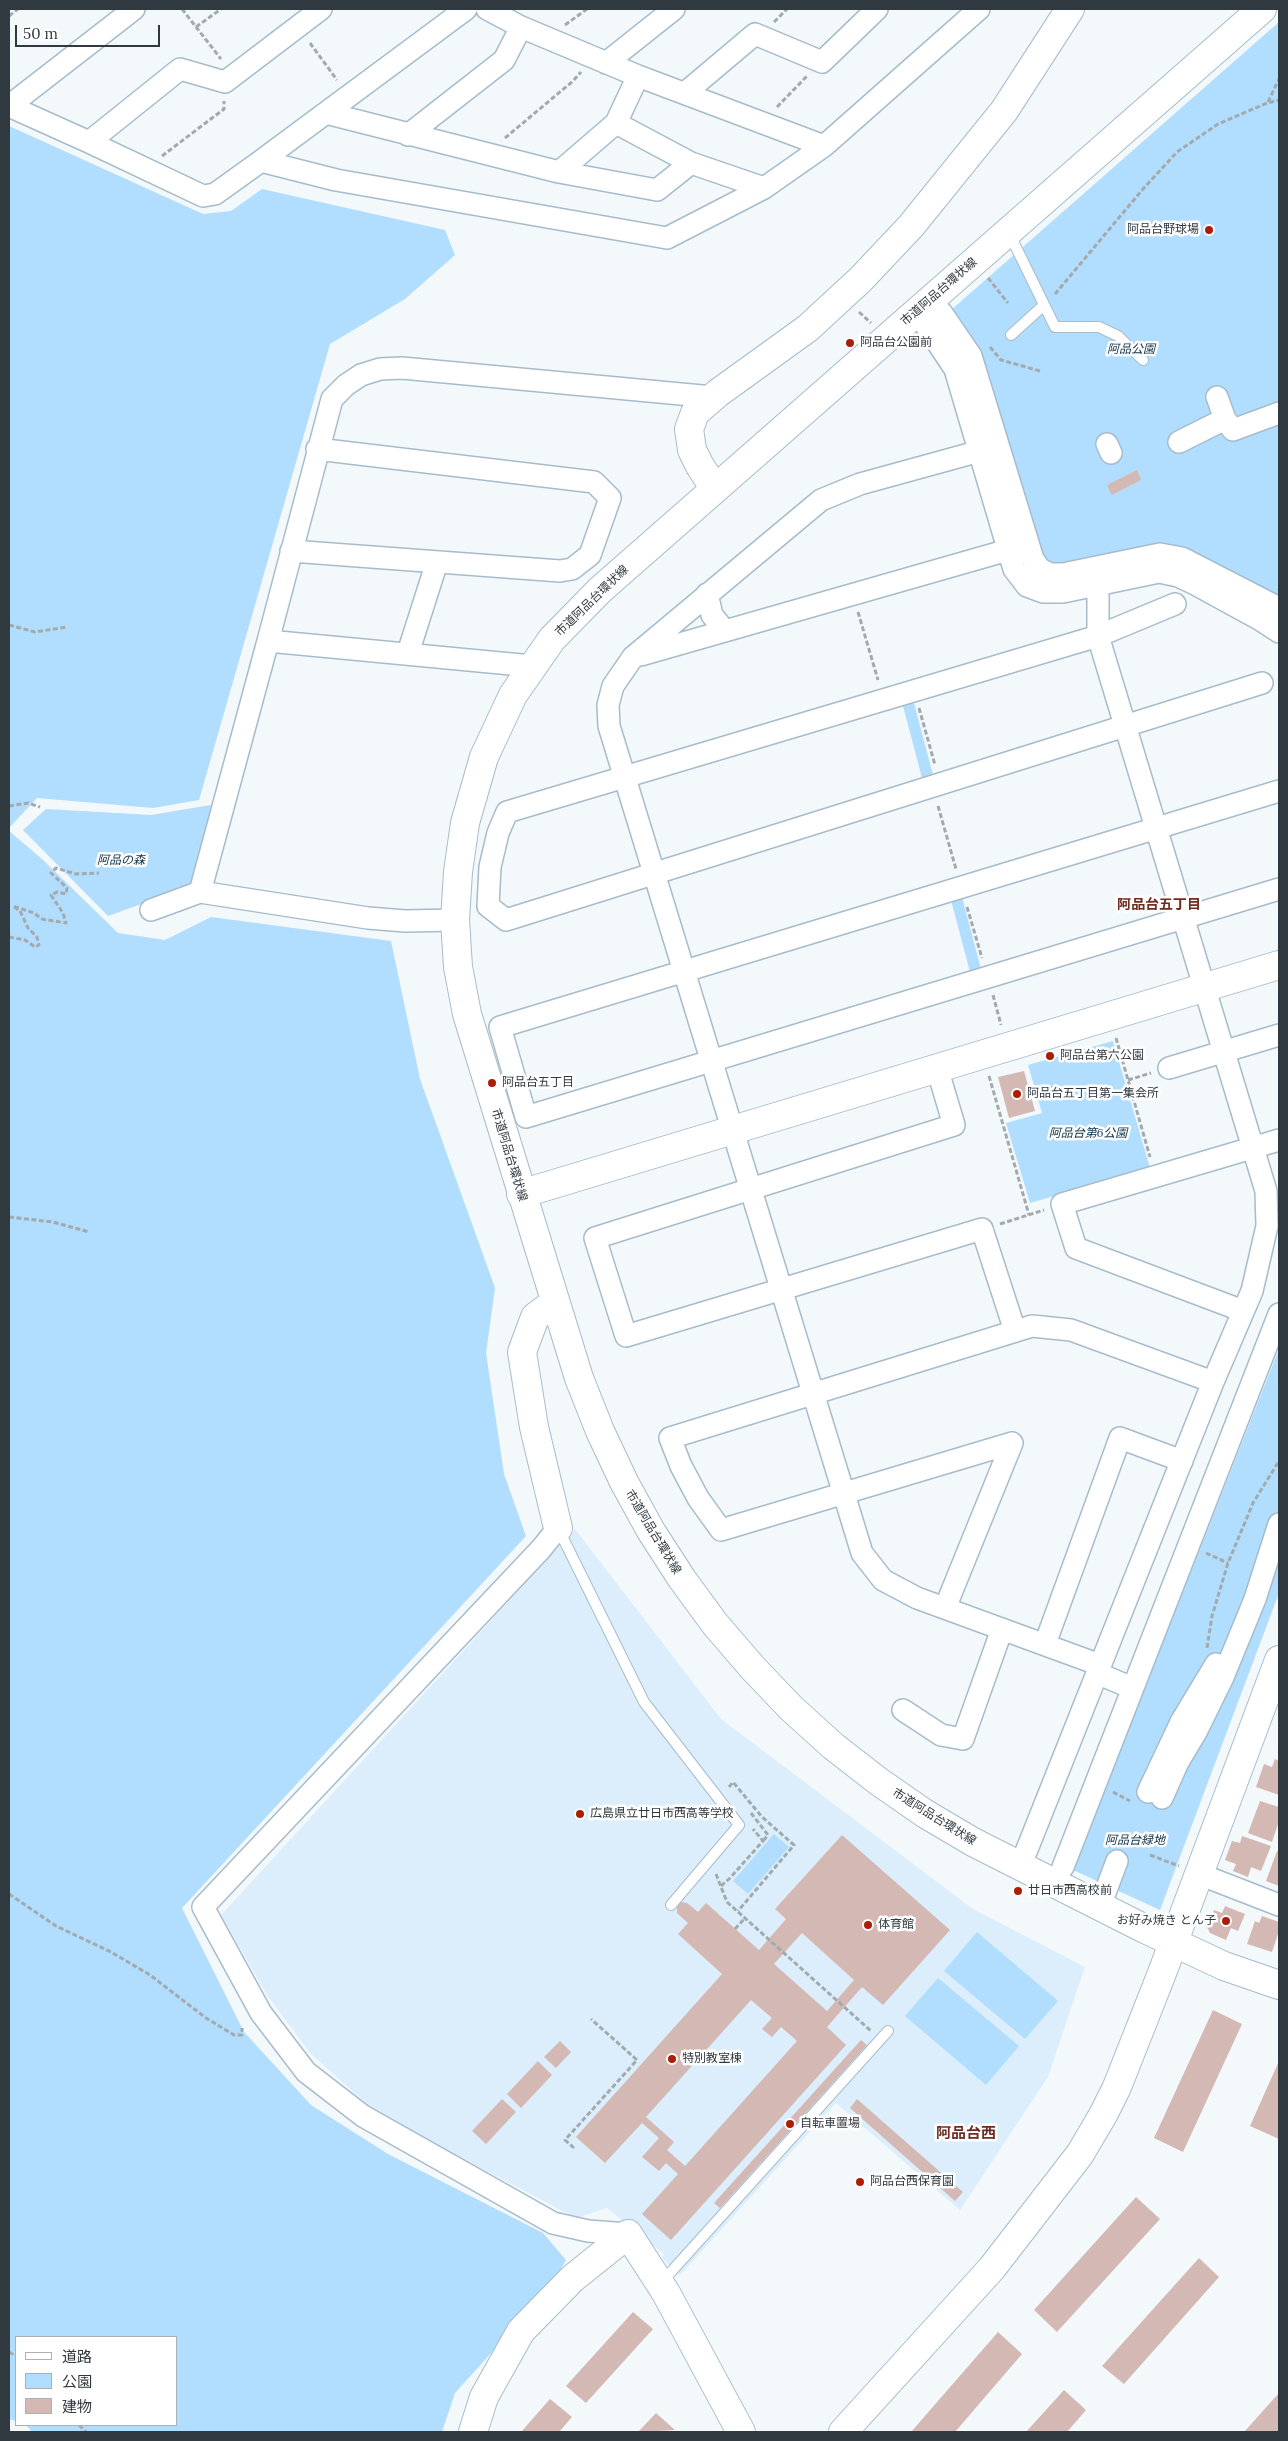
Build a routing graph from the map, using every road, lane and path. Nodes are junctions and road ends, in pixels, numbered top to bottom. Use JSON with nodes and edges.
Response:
{"nodes":[{"id":1,"x":18,"y":9,"type":"edge"},
{"id":2,"x":134,"y":9,"type":"edge"},
{"id":3,"x":182,"y":9,"type":"edge"},
{"id":4,"x":221,"y":9,"type":"edge"},
{"id":5,"x":321,"y":9,"type":"edge"},
{"id":6,"x":466,"y":9,"type":"edge"},
{"id":7,"x":486,"y":9,"type":"edge"},
{"id":8,"x":674,"y":9,"type":"edge"},
{"id":9,"x":877,"y":9,"type":"edge"},
{"id":10,"x":979,"y":9,"type":"edge"},
{"id":11,"x":1070,"y":9,"type":"edge"},
{"id":12,"x":1262,"y":9,"type":"edge"},
{"id":13,"x":9,"y":16,"type":"edge"},
{"id":14,"x":196,"y":27,"type":"junction"},
{"id":15,"x":521,"y":27,"type":"junction"},
{"id":16,"x":317,"y":53,"type":"dead end"},
{"id":17,"x":600,"y":60,"type":"junction"},
{"id":18,"x":822,"y":62,"type":"junction"},
{"id":19,"x":327,"y":66,"type":"dead end"},
{"id":20,"x":638,"y":76,"type":"junction"},
{"id":21,"x":229,"y":79,"type":"junction"},
{"id":22,"x":1279,"y":79,"type":"edge"},
{"id":23,"x":685,"y":93,"type":"junction"},
{"id":24,"x":1279,"y":100,"type":"edge"},
{"id":25,"x":1267,"y":103,"type":"junction"},
{"id":26,"x":9,"y":106,"type":"edge"},
{"id":27,"x":326,"y":113,"type":"junction"},
{"id":28,"x":616,"y":123,"type":"junction"},
{"id":29,"x":768,"y":124,"type":"junction"},
{"id":30,"x":408,"y":135,"type":"junction"},
{"id":31,"x":89,"y":142,"type":"junction"},
{"id":32,"x":824,"y":146,"type":"junction"},
{"id":33,"x":485,"y":154,"type":"junction"},
{"id":34,"x":261,"y":161,"type":"junction"},
{"id":35,"x":691,"y":163,"type":"junction"},
{"id":36,"x":145,"y":168,"type":"junction"},
{"id":37,"x":560,"y":172,"type":"junction"},
{"id":38,"x":764,"y":188,"type":"junction"},
{"id":39,"x":1008,"y":232,"type":"junction"},
{"id":40,"x":985,"y":274,"type":"dead end"},
{"id":41,"x":1008,"y":302,"type":"dead end"},
{"id":42,"x":1044,"y":305,"type":"junction"},
{"id":43,"x":854,"y":307,"type":"dead end"},
{"id":44,"x":929,"y":312,"type":"junction"},
{"id":45,"x":874,"y":324,"type":"dead end"},
{"id":46,"x":1011,"y":335,"type":"dead end"},
{"id":47,"x":989,"y":346,"type":"dead end"},
{"id":48,"x":1143,"y":360,"type":"dead end"},
{"id":49,"x":1040,"y":371,"type":"dead end"},
{"id":50,"x":713,"y":397,"type":"junction"},
{"id":51,"x":1217,"y":397,"type":"dead end"},
{"id":52,"x":1279,"y":413,"type":"edge"},
{"id":53,"x":1225,"y":419,"type":"junction"},
{"id":54,"x":1179,"y":442,"type":"dead end"},
{"id":55,"x":317,"y":449,"type":"junction"},
{"id":56,"x":980,"y":451,"type":"junction"},
{"id":57,"x":715,"y":489,"type":"junction"},
{"id":58,"x":1008,"y":550,"type":"junction"},
{"id":59,"x":291,"y":551,"type":"junction"},
{"id":60,"x":437,"y":562,"type":"junction"},
{"id":61,"x":1098,"y":584,"type":"junction"},
{"id":62,"x":708,"y":594,"type":"junction"},
{"id":63,"x":853,"y":594,"type":"junction"},
{"id":64,"x":1175,"y":604,"type":"dead end"},
{"id":65,"x":1279,"y":608,"type":"edge"},
{"id":66,"x":9,"y":625,"type":"edge"},
{"id":67,"x":68,"y":627,"type":"dead end"},
{"id":68,"x":725,"y":631,"type":"junction"},
{"id":69,"x":1279,"y":632,"type":"edge"},
{"id":70,"x":1098,"y":636,"type":"junction"},
{"id":71,"x":268,"y":641,"type":"junction"},
{"id":72,"x":408,"y":653,"type":"junction"},
{"id":73,"x":633,"y":657,"type":"junction"},
{"id":74,"x":532,"y":666,"type":"junction"},
{"id":75,"x":1262,"y":682,"type":"dead end"},
{"id":76,"x":884,"y":700,"type":"junction"},
{"id":77,"x":923,"y":724,"type":"dead end"},
{"id":78,"x":1125,"y":726,"type":"junction"},
{"id":79,"x":930,"y":744,"type":"dead end"},
{"id":80,"x":624,"y":777,"type":"junction"},
{"id":81,"x":932,"y":786,"type":"junction"},
{"id":82,"x":1279,"y":791,"type":"edge"},
{"id":83,"x":9,"y":806,"type":"edge"},
{"id":84,"x":40,"y":807,"type":"dead end"},
{"id":85,"x":1156,"y":828,"type":"junction"},
{"id":86,"x":99,"y":873,"type":"dead end"},
{"id":87,"x":654,"y":873,"type":"junction"},
{"id":88,"x":962,"y":887,"type":"junction"},
{"id":89,"x":1279,"y":889,"type":"edge"},
{"id":90,"x":200,"y":892,"type":"junction"},
{"id":91,"x":151,"y":910,"type":"dead end"},
{"id":92,"x":1184,"y":918,"type":"junction"},
{"id":93,"x":455,"y":920,"type":"junction"},
{"id":94,"x":972,"y":924,"type":"dead end"},
{"id":95,"x":9,"y":937,"type":"edge"},
{"id":96,"x":977,"y":942,"type":"dead end"},
{"id":97,"x":1279,"y":965,"type":"edge"},
{"id":98,"x":684,"y":971,"type":"junction"},
{"id":99,"x":1204,"y":987,"type":"junction"},
{"id":100,"x":1109,"y":1016,"type":"junction"},
{"id":101,"x":1279,"y":1035,"type":"edge"},
{"id":102,"x":1224,"y":1051,"type":"junction"},
{"id":103,"x":983,"y":1054,"type":"junction"},
{"id":104,"x":712,"y":1061,"type":"junction"},
{"id":105,"x":937,"y":1068,"type":"junction"},
{"id":106,"x":1169,"y":1068,"type":"dead end"},
{"id":107,"x":733,"y":1130,"type":"junction"},
{"id":108,"x":1279,"y":1140,"type":"edge"},
{"id":109,"x":1253,"y":1148,"type":"junction"},
{"id":110,"x":1156,"y":1177,"type":"junction"},
{"id":111,"x":750,"y":1189,"type":"junction"},
{"id":112,"x":521,"y":1194,"type":"junction"},
{"id":113,"x":1062,"y":1204,"type":"junction"},
{"id":114,"x":1029,"y":1215,"type":"junction"},
{"id":115,"x":9,"y":1217,"type":"edge"},
{"id":116,"x":982,"y":1229,"type":"junction"},
{"id":117,"x":89,"y":1232,"type":"dead end"},
{"id":118,"x":781,"y":1290,"type":"junction"},
{"id":119,"x":555,"y":1302,"type":"junction"},
{"id":120,"x":1243,"y":1311,"type":"junction"},
{"id":121,"x":1279,"y":1314,"type":"edge"},
{"id":122,"x":1015,"y":1331,"type":"junction"},
{"id":123,"x":1213,"y":1382,"type":"junction"},
{"id":124,"x":813,"y":1394,"type":"junction"},
{"id":125,"x":1182,"y":1461,"type":"junction"},
{"id":126,"x":1279,"y":1461,"type":"edge"},
{"id":127,"x":844,"y":1493,"type":"junction"},
{"id":128,"x":1279,"y":1524,"type":"edge"},
{"id":129,"x":558,"y":1528,"type":"junction"},
{"id":130,"x":1200,"y":1551,"type":"dead end"},
{"id":131,"x":1228,"y":1563,"type":"junction"},
{"id":132,"x":945,"y":1608,"type":"junction"},
{"id":133,"x":1002,"y":1629,"type":"junction"},
{"id":134,"x":1045,"y":1644,"type":"junction"},
{"id":135,"x":1206,"y":1653,"type":"dead end"},
{"id":136,"x":1279,"y":1660,"type":"edge"},
{"id":137,"x":1099,"y":1669,"type":"junction"},
{"id":138,"x":1132,"y":1688,"type":"junction"},
{"id":139,"x":903,"y":1710,"type":"dead end"},
{"id":140,"x":1106,"y":1788,"type":"dead end"},
{"id":141,"x":734,"y":1793,"type":"dead end"},
{"id":142,"x":1148,"y":1798,"type":"joint"},
{"id":143,"x":745,"y":1807,"type":"dead end"},
{"id":144,"x":763,"y":1842,"type":"dead end"},
{"id":145,"x":1150,"y":1855,"type":"dead end"},
{"id":146,"x":1117,"y":1861,"type":"dead end"},
{"id":147,"x":1020,"y":1867,"type":"junction"},
{"id":148,"x":1063,"y":1867,"type":"dead end"},
{"id":149,"x":1191,"y":1871,"type":"junction"},
{"id":150,"x":721,"y":1886,"type":"dead end"},
{"id":151,"x":9,"y":1894,"type":"edge"},
{"id":152,"x":672,"y":1904,"type":"dead end"},
{"id":153,"x":1279,"y":1905,"type":"edge"},
{"id":154,"x":1100,"y":1906,"type":"junction"},
{"id":155,"x":738,"y":1911,"type":"junction"},
{"id":156,"x":746,"y":1918,"type":"junction"},
{"id":157,"x":735,"y":1929,"type":"dead end"},
{"id":158,"x":1173,"y":1943,"type":"junction"},
{"id":159,"x":1279,"y":1985,"type":"edge"},
{"id":160,"x":591,"y":2019,"type":"dead end"},
{"id":161,"x":242,"y":2028,"type":"dead end"},
{"id":162,"x":888,"y":2031,"type":"dead end"},
{"id":163,"x":881,"y":2040,"type":"junction"},
{"id":164,"x":574,"y":2148,"type":"dead end"},
{"id":165,"x":628,"y":2234,"type":"junction"},
{"id":166,"x":660,"y":2283,"type":"junction"},
{"id":167,"x":472,"y":2432,"type":"edge"},
{"id":168,"x":741,"y":2432,"type":"edge"},
{"id":169,"x":843,"y":2432,"type":"edge"}],
"edges":[{"from":1,"to":13,"type":"path"},
{"from":2,"to":26,"type":"street"},
{"from":3,"to":14,"type":"path"},
{"from":4,"to":14,"type":"path"},
{"from":5,"to":21,"type":"street"},
{"from":6,"to":27,"type":"street"},
{"from":7,"to":15,"type":"street"},
{"from":8,"to":17,"type":"street"},
{"from":9,"to":18,"type":"street"},
{"from":10,"to":32,"type":"street"},
{"from":11,"to":50,"type":"street"},
{"from":12,"to":39,"type":"street","name":"市道阿品台環状線"},
{"from":14,"to":21,"type":"path"},
{"from":15,"to":17,"type":"street"},
{"from":15,"to":30,"type":"street"},
{"from":16,"to":19,"type":"path"},
{"from":17,"to":20,"type":"street"},
{"from":17,"to":33,"type":"path"},
{"from":18,"to":23,"type":"street"},
{"from":18,"to":29,"type":"path"},
{"from":20,"to":23,"type":"street"},
{"from":20,"to":28,"type":"street"},
{"from":21,"to":31,"type":"street"},
{"from":21,"to":36,"type":"path"},
{"from":22,"to":25,"type":"path"},
{"from":23,"to":29,"type":"street"},
{"from":24,"to":25,"type":"path"},
{"from":25,"to":42,"type":"path"},
{"from":26,"to":31,"type":"street"},
{"from":27,"to":30,"type":"street"},
{"from":27,"to":34,"type":"street"},
{"from":28,"to":35,"type":"street"},
{"from":28,"to":37,"type":"street"},
{"from":29,"to":32,"type":"street"},
{"from":30,"to":33,"type":"street"},
{"from":31,"to":36,"type":"street"},
{"from":32,"to":38,"type":"street"},
{"from":33,"to":37,"type":"street"},
{"from":34,"to":36,"type":"street"},
{"from":34,"to":38,"type":"street"},
{"from":35,"to":37,"type":"street"},
{"from":35,"to":38,"type":"street"},
{"from":39,"to":42,"type":"lane"},
{"from":39,"to":44,"type":"street","name":"市道阿品台環状線"},
{"from":40,"to":41,"type":"path"},
{"from":42,"to":46,"type":"lane"},
{"from":42,"to":48,"type":"lane"},
{"from":43,"to":45,"type":"path"},
{"from":44,"to":56,"type":"street"},
{"from":44,"to":57,"type":"street","name":"市道阿品台環状線"},
{"from":44,"to":65,"type":"street"},
{"from":47,"to":49,"type":"path"},
{"from":50,"to":55,"type":"street"},
{"from":50,"to":57,"type":"street"},
{"from":51,"to":53,"type":"street"},
{"from":52,"to":53,"type":"street"},
{"from":53,"to":54,"type":"street"},
{"from":55,"to":59,"type":"street"},
{"from":55,"to":60,"type":"street"},
{"from":56,"to":58,"type":"street"},
{"from":56,"to":62,"type":"street"},
{"from":57,"to":74,"type":"street","name":"市道阿品台環状線"},
{"from":58,"to":61,"type":"street"},
{"from":58,"to":63,"type":"street"},
{"from":59,"to":60,"type":"street"},
{"from":59,"to":71,"type":"street"},
{"from":60,"to":72,"type":"street"},
{"from":61,"to":69,"type":"street"},
{"from":61,"to":70,"type":"street"},
{"from":62,"to":68,"type":"street"},
{"from":62,"to":73,"type":"street"},
{"from":63,"to":68,"type":"street"},
{"from":63,"to":76,"type":"path"},
{"from":64,"to":70,"type":"street"},
{"from":66,"to":67,"type":"path"},
{"from":68,"to":73,"type":"street"},
{"from":70,"to":76,"type":"street"},
{"from":70,"to":78,"type":"street"},
{"from":71,"to":72,"type":"street"},
{"from":71,"to":90,"type":"street"},
{"from":72,"to":74,"type":"street"},
{"from":73,"to":80,"type":"street"},
{"from":74,"to":93,"type":"street","name":"市道阿品台環状線"},
{"from":75,"to":78,"type":"street"},
{"from":76,"to":80,"type":"street"},
{"from":77,"to":79,"type":"path"},
{"from":78,"to":81,"type":"street"},
{"from":78,"to":85,"type":"street"},
{"from":80,"to":87,"type":"street"},
{"from":80,"to":87,"type":"street"},
{"from":81,"to":87,"type":"street"},
{"from":81,"to":88,"type":"path"},
{"from":82,"to":85,"type":"street"},
{"from":83,"to":84,"type":"path"},
{"from":85,"to":88,"type":"street"},
{"from":85,"to":92,"type":"street"},
{"from":86,"to":95,"type":"path"},
{"from":87,"to":98,"type":"street"},
{"from":88,"to":98,"type":"street"},
{"from":89,"to":92,"type":"street"},
{"from":90,"to":91,"type":"street"},
{"from":90,"to":93,"type":"street"},
{"from":92,"to":99,"type":"street"},
{"from":92,"to":104,"type":"street"},
{"from":93,"to":112,"type":"street","name":"市道阿品台環状線"},
{"from":94,"to":96,"type":"path"},
{"from":97,"to":99,"type":"street"},
{"from":98,"to":104,"type":"street"},
{"from":98,"to":104,"type":"street"},
{"from":99,"to":100,"type":"street"},
{"from":99,"to":102,"type":"street"},
{"from":100,"to":103,"type":"street"},
{"from":100,"to":110,"type":"path"},
{"from":101,"to":102,"type":"street"},
{"from":102,"to":106,"type":"street"},
{"from":102,"to":109,"type":"street"},
{"from":103,"to":105,"type":"street"},
{"from":103,"to":114,"type":"path"},
{"from":104,"to":107,"type":"street"},
{"from":105,"to":107,"type":"street"},
{"from":105,"to":111,"type":"street"},
{"from":107,"to":111,"type":"street"},
{"from":107,"to":112,"type":"street"},
{"from":108,"to":109,"type":"street"},
{"from":109,"to":110,"type":"street"},
{"from":109,"to":120,"type":"street"},
{"from":110,"to":113,"type":"street"},
{"from":111,"to":118,"type":"street"},
{"from":111,"to":118,"type":"street"},
{"from":112,"to":119,"type":"street","name":"市道阿品台環状線"},
{"from":113,"to":114,"type":"path"},
{"from":113,"to":120,"type":"street"},
{"from":114,"to":116,"type":"path"},
{"from":115,"to":117,"type":"path"},
{"from":116,"to":118,"type":"street"},
{"from":116,"to":122,"type":"street"},
{"from":118,"to":124,"type":"street"},
{"from":119,"to":129,"type":"street"},
{"from":119,"to":147,"type":"street","name":"市道阿品台環状線"},
{"from":120,"to":123,"type":"street"},
{"from":121,"to":138,"type":"street"},
{"from":122,"to":123,"type":"street"},
{"from":122,"to":124,"type":"street"},
{"from":123,"to":125,"type":"street"},
{"from":124,"to":127,"type":"street"},
{"from":124,"to":127,"type":"street"},
{"from":125,"to":134,"type":"street"},
{"from":125,"to":137,"type":"street"},
{"from":126,"to":131,"type":"path"},
{"from":127,"to":132,"type":"street"},
{"from":127,"to":132,"type":"street"},
{"from":128,"to":142,"type":"street"},
{"from":129,"to":152,"type":"lane"},
{"from":129,"to":165,"type":"street"},
{"from":130,"to":131,"type":"path"},
{"from":131,"to":135,"type":"path"},
{"from":132,"to":133,"type":"street"},
{"from":133,"to":134,"type":"street"},
{"from":133,"to":139,"type":"street"},
{"from":134,"to":137,"type":"street"},
{"from":136,"to":149,"type":"street"},
{"from":137,"to":138,"type":"street"},
{"from":137,"to":147,"type":"street"},
{"from":138,"to":148,"type":"street"},
{"from":140,"to":142,"type":"path"},
{"from":141,"to":155,"type":"path"},
{"from":143,"to":144,"type":"path"},
{"from":145,"to":149,"type":"path"},
{"from":146,"to":154,"type":"street"},
{"from":147,"to":154,"type":"street","name":"市道阿品台環状線"},
{"from":149,"to":153,"type":"street"},
{"from":149,"to":158,"type":"street"},
{"from":150,"to":155,"type":"path"},
{"from":151,"to":161,"type":"path"},
{"from":154,"to":158,"type":"street","name":"市道阿品台環状線"},
{"from":155,"to":156,"type":"path"},
{"from":156,"to":157,"type":"path"},
{"from":156,"to":163,"type":"path"},
{"from":158,"to":159,"type":"street","name":"市道阿品台環状線"},
{"from":158,"to":169,"type":"street"},
{"from":160,"to":164,"type":"path"},
{"from":162,"to":163,"type":"lane"},
{"from":163,"to":166,"type":"lane"},
{"from":165,"to":166,"type":"street"},
{"from":165,"to":167,"type":"street"},
{"from":166,"to":168,"type":"street"}]}
